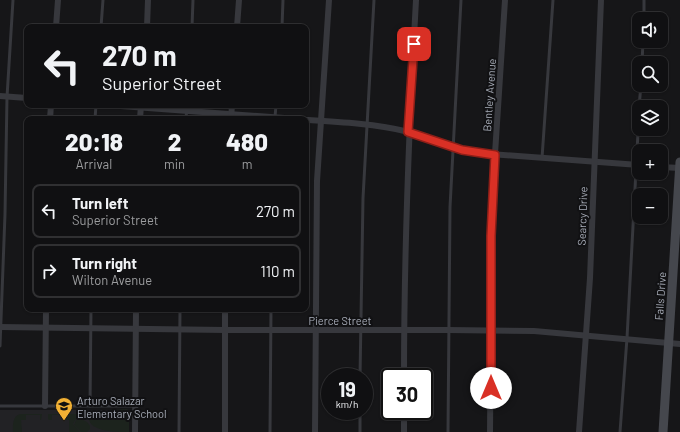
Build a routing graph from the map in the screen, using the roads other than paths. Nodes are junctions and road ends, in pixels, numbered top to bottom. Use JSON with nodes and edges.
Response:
{"nodes":[{"id":1,"x":13,"y":0,"type":"edge"},
{"id":2,"x":58,"y":0,"type":"edge"},
{"id":3,"x":103,"y":0,"type":"edge"},
{"id":4,"x":148,"y":0,"type":"edge"},
{"id":5,"x":193,"y":0,"type":"edge"},
{"id":6,"x":239,"y":0,"type":"edge"},
{"id":7,"x":283,"y":0,"type":"edge"},
{"id":8,"x":329,"y":0,"type":"edge"},
{"id":9,"x":374,"y":0,"type":"edge"},
{"id":10,"x":416,"y":0,"type":"edge"},
{"id":11,"x":461,"y":0,"type":"edge"},
{"id":12,"x":505,"y":0,"type":"edge"},
{"id":13,"x":553,"y":0,"type":"edge"},
{"id":14,"x":601,"y":0,"type":"edge"},
{"id":15,"x":644,"y":0,"type":"edge"},
{"id":16,"x":644,"y":12,"type":"edge"},
{"id":17,"x":56,"y":24,"type":"edge"},
{"id":18,"x":101,"y":24,"type":"edge"},
{"id":19,"x":147,"y":24,"type":"edge"},
{"id":20,"x":192,"y":24,"type":"edge"},
{"id":21,"x":237,"y":24,"type":"edge"},
{"id":22,"x":282,"y":24,"type":"edge"},
{"id":23,"x":3,"y":97,"type":"edge"},
{"id":24,"x":24,"y":98,"type":"edge"},
{"id":25,"x":186,"y":108,"type":"edge"},
{"id":26,"x":227,"y":116,"type":"edge"},
{"id":27,"x":309,"y":120,"type":"edge"},
{"id":28,"x":321,"y":121,"type":"junction"},
{"id":29,"x":367,"y":125,"type":"junction"},
{"id":30,"x":408,"y":132,"type":"junction"},
{"id":31,"x":453,"y":146,"type":"junction"},
{"id":32,"x":495,"y":155,"type":"junction"},
{"id":33,"x":542,"y":158,"type":"junction"},
{"id":34,"x":594,"y":162,"type":"junction"},
{"id":35,"x":680,"y":162,"type":"edge"},
{"id":36,"x":632,"y":165,"type":"edge"},
{"id":37,"x":668,"y":167,"type":"edge"},
{"id":38,"x":680,"y":168,"type":"edge"},
{"id":39,"x":637,"y":180,"type":"edge"},
{"id":40,"x":679,"y":203,"type":"edge"},
{"id":41,"x":46,"y":312,"type":"edge"},
{"id":42,"x":91,"y":312,"type":"edge"},
{"id":43,"x":136,"y":312,"type":"edge"},
{"id":44,"x":180,"y":312,"type":"edge"},
{"id":45,"x":225,"y":312,"type":"edge"},
{"id":46,"x":271,"y":312,"type":"edge"},
{"id":47,"x":0,"y":327,"type":"edge"},
{"id":48,"x":46,"y":328,"type":"junction"},
{"id":49,"x":91,"y":328,"type":"junction"},
{"id":50,"x":136,"y":328,"type":"junction"},
{"id":51,"x":180,"y":329,"type":"junction"},
{"id":52,"x":271,"y":329,"type":"junction"},
{"id":53,"x":225,"y":330,"type":"junction"},
{"id":54,"x":316,"y":330,"type":"junction"},
{"id":55,"x":360,"y":330,"type":"junction"},
{"id":56,"x":404,"y":330,"type":"junction"},
{"id":57,"x":448,"y":330,"type":"junction"},
{"id":58,"x":491,"y":330,"type":"junction"},
{"id":59,"x":587,"y":335,"type":"junction"},
{"id":60,"x":627,"y":338,"type":"junction"},
{"id":61,"x":669,"y":343,"type":"junction"},
{"id":62,"x":680,"y":344,"type":"edge"},
{"id":63,"x":0,"y":346,"type":"edge"},
{"id":64,"x":360,"y":368,"type":"edge"},
{"id":65,"x":404,"y":368,"type":"edge"},
{"id":66,"x":0,"y":406,"type":"edge"},
{"id":67,"x":45,"y":406,"type":"junction"},
{"id":68,"x":90,"y":406,"type":"junction"},
{"id":69,"x":136,"y":406,"type":"junction"},
{"id":70,"x":360,"y":420,"type":"edge"},
{"id":71,"x":404,"y":420,"type":"edge"},
{"id":72,"x":135,"y":432,"type":"edge"},
{"id":73,"x":179,"y":432,"type":"edge"},
{"id":74,"x":225,"y":432,"type":"edge"},
{"id":75,"x":270,"y":432,"type":"edge"},
{"id":76,"x":315,"y":432,"type":"edge"},
{"id":77,"x":360,"y":432,"type":"edge"},
{"id":78,"x":404,"y":432,"type":"edge"},
{"id":79,"x":448,"y":432,"type":"edge"},
{"id":80,"x":490,"y":432,"type":"edge"},
{"id":81,"x":579,"y":432,"type":"edge"},
{"id":82,"x":620,"y":432,"type":"edge"},
{"id":83,"x":663,"y":432,"type":"edge"}],
"edges":[{"from":1,"to":23,"type":"lane"},
{"from":2,"to":17,"type":"street"},
{"from":3,"to":18,"type":"lane"},
{"from":4,"to":19,"type":"street"},
{"from":5,"to":20,"type":"lane"},
{"from":6,"to":21,"type":"street"},
{"from":7,"to":22,"type":"lane"},
{"from":8,"to":28,"type":"street"},
{"from":9,"to":29,"type":"lane"},
{"from":10,"to":30,"type":"street"},
{"from":11,"to":31,"type":"lane"},
{"from":12,"to":32,"type":"street","name":"Bentley Avenue"},
{"from":13,"to":33,"type":"lane"},
{"from":14,"to":34,"type":"street","name":"Searcy Drive"},
{"from":15,"to":16,"type":"lane"},
{"from":23,"to":24,"type":"street"},
{"from":23,"to":47,"type":"lane"},
{"from":25,"to":26,"type":"street"},
{"from":27,"to":28,"type":"street"},
{"from":28,"to":29,"type":"street"},
{"from":28,"to":54,"type":"street"},
{"from":29,"to":30,"type":"street"},
{"from":29,"to":55,"type":"lane"},
{"from":30,"to":31,"type":"street"},
{"from":30,"to":56,"type":"street"},
{"from":31,"to":32,"type":"street"},
{"from":31,"to":57,"type":"lane"},
{"from":32,"to":33,"type":"street"},
{"from":32,"to":58,"type":"street","name":"Bentley Avenue"},
{"from":33,"to":34,"type":"street"},
{"from":34,"to":36,"type":"street"},
{"from":34,"to":59,"type":"street","name":"Searcy Drive"},
{"from":35,"to":38,"type":"street","name":"Falls Drive"},
{"from":37,"to":38,"type":"street"},
{"from":38,"to":40,"type":"street","name":"Falls Drive"},
{"from":39,"to":60,"type":"lane"},
{"from":40,"to":61,"type":"street","name":"Falls Drive"},
{"from":41,"to":48,"type":"street"},
{"from":42,"to":49,"type":"lane"},
{"from":43,"to":50,"type":"street"},
{"from":44,"to":51,"type":"lane"},
{"from":45,"to":53,"type":"street"},
{"from":46,"to":52,"type":"lane"},
{"from":47,"to":48,"type":"street","name":"Pierce Street"},
{"from":47,"to":63,"type":"lane"},
{"from":48,"to":49,"type":"street","name":"Pierce Street"},
{"from":48,"to":67,"type":"street"},
{"from":49,"to":50,"type":"street","name":"Pierce Street"},
{"from":49,"to":68,"type":"lane"},
{"from":50,"to":51,"type":"street","name":"Pierce Street"},
{"from":50,"to":69,"type":"street"},
{"from":51,"to":53,"type":"street","name":"Pierce Street"},
{"from":51,"to":73,"type":"lane"},
{"from":52,"to":53,"type":"street","name":"Pierce Street"},
{"from":52,"to":54,"type":"street","name":"Pierce Street"},
{"from":52,"to":75,"type":"lane"},
{"from":53,"to":74,"type":"street"},
{"from":54,"to":55,"type":"street","name":"Pierce Street"},
{"from":54,"to":76,"type":"street"},
{"from":55,"to":56,"type":"street","name":"Pierce Street"},
{"from":55,"to":64,"type":"lane"},
{"from":56,"to":57,"type":"street","name":"Pierce Street"},
{"from":56,"to":65,"type":"street"},
{"from":57,"to":58,"type":"street","name":"Pierce Street"},
{"from":57,"to":79,"type":"lane"},
{"from":58,"to":59,"type":"street","name":"Pierce Street"},
{"from":58,"to":80,"type":"street","name":"Bentley Avenue"},
{"from":59,"to":60,"type":"street","name":"Pierce Street"},
{"from":59,"to":81,"type":"street","name":"Searcy Drive"},
{"from":60,"to":61,"type":"street","name":"Pierce Street"},
{"from":60,"to":82,"type":"lane"},
{"from":61,"to":62,"type":"street","name":"Pierce Street"},
{"from":61,"to":83,"type":"street","name":"Falls Drive"},
{"from":66,"to":67,"type":"lane"},
{"from":67,"to":68,"type":"lane"},
{"from":68,"to":69,"type":"lane"},
{"from":69,"to":72,"type":"street"},
{"from":70,"to":77,"type":"lane"},
{"from":71,"to":78,"type":"street"}]}
